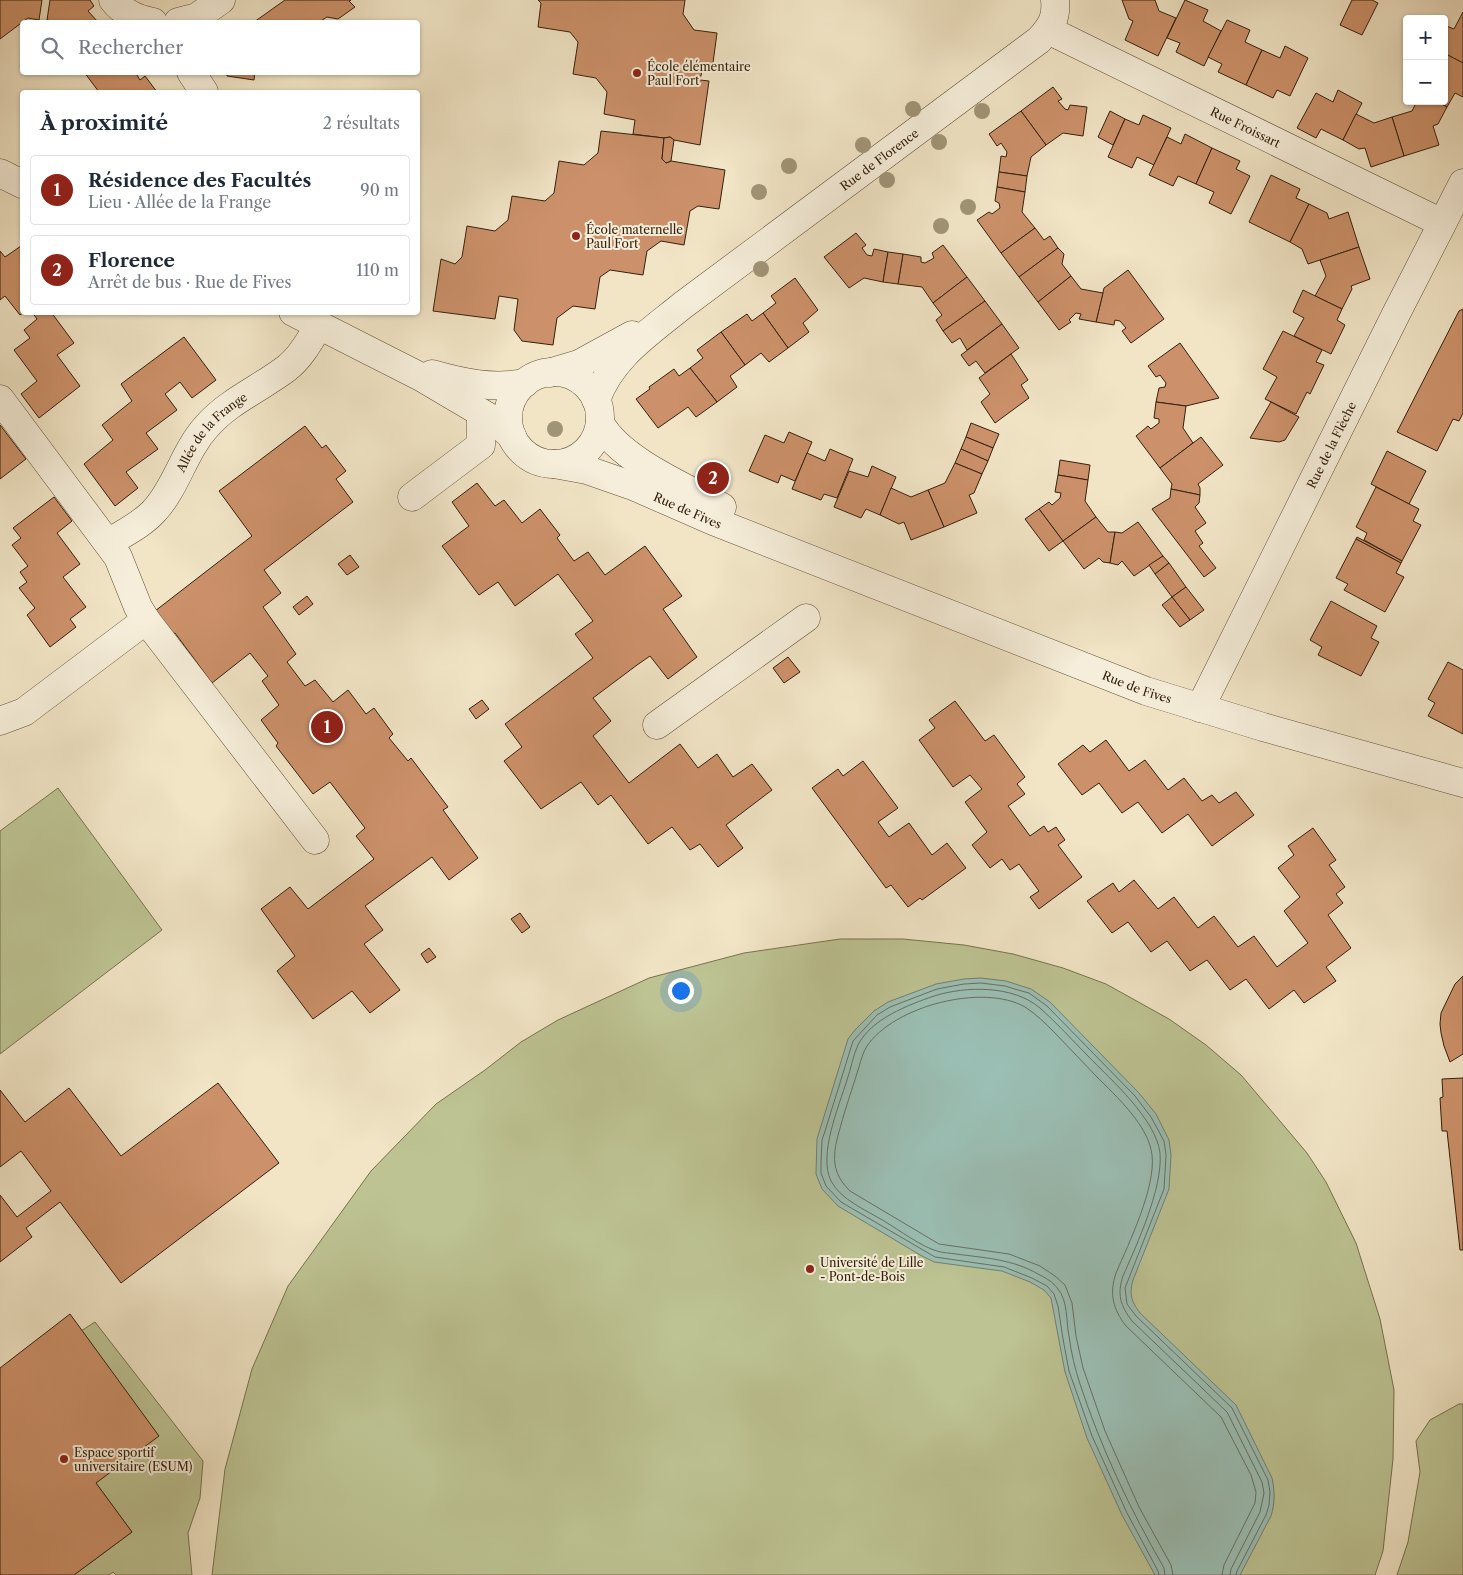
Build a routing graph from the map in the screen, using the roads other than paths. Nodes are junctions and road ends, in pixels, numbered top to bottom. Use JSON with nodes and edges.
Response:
{"nodes":[{"id":1,"x":113,"y":0,"type":"edge"},
{"id":2,"x":220,"y":0,"type":"edge"},
{"id":3,"x":1055,"y":0,"type":"edge"},
{"id":4,"x":141,"y":20,"type":"edge"},
{"id":5,"x":184,"y":20,"type":"edge"},
{"id":6,"x":1048,"y":30,"type":"junction"},
{"id":7,"x":193,"y":75,"type":"edge"},
{"id":8,"x":203,"y":90,"type":"edge"},
{"id":9,"x":0,"y":173,"type":"edge"},
{"id":10,"x":20,"y":183,"type":"edge"},
{"id":11,"x":1463,"y":183,"type":"edge"},
{"id":12,"x":1442,"y":223,"type":"junction"},
{"id":13,"x":683,"y":305,"type":"junction"},
{"id":14,"x":299,"y":315,"type":"edge"},
{"id":15,"x":319,"y":325,"type":"junction"},
{"id":16,"x":385,"y":358,"type":"junction"},
{"id":17,"x":537,"y":378,"type":"junction"},
{"id":18,"x":0,"y":399,"type":"edge"},
{"id":19,"x":598,"y":411,"type":"junction"},
{"id":20,"x":482,"y":413,"type":"junction"},
{"id":21,"x":512,"y":436,"type":"junction"},
{"id":22,"x":554,"y":464,"type":"junction"},
{"id":23,"x":412,"y":497,"type":"dead end"},
{"id":24,"x":108,"y":543,"type":"junction"},
{"id":25,"x":822,"y":563,"type":"junction"},
{"id":26,"x":806,"y":618,"type":"dead end"},
{"id":27,"x":146,"y":620,"type":"junction"},
{"id":28,"x":1200,"y":708,"type":"junction"},
{"id":29,"x":0,"y":721,"type":"edge"},
{"id":30,"x":657,"y":725,"type":"dead end"},
{"id":31,"x":1463,"y":784,"type":"edge"},
{"id":32,"x":314,"y":840,"type":"dead end"}],
"edges":[{"from":1,"to":4,"type":"street"},
{"from":2,"to":5,"type":"street"},
{"from":3,"to":6,"type":"street"},
{"from":6,"to":12,"type":"street","name":"Rue Froissart"},
{"from":6,"to":13,"type":"street","name":"Rue de Florence"},
{"from":7,"to":8,"type":"street"},
{"from":9,"to":10,"type":"street"},
{"from":11,"to":12,"type":"street","name":"Rue de la Flèche"},
{"from":12,"to":28,"type":"street","name":"Rue de la Flèche"},
{"from":13,"to":17,"type":"street","name":"Rue de Florence"},
{"from":13,"to":19,"type":"street","name":"Rue de Florence"},
{"from":14,"to":15,"type":"street"},
{"from":15,"to":16,"type":"street"},
{"from":15,"to":24,"type":"street","name":"Allée de la Frange"},
{"from":16,"to":17,"type":"street"},
{"from":16,"to":20,"type":"street"},
{"from":17,"to":19,"type":"street"},
{"from":17,"to":21,"type":"street"},
{"from":18,"to":24,"type":"street"},
{"from":19,"to":22,"type":"street"},
{"from":19,"to":25,"type":"street","name":"Rue de Fives"},
{"from":20,"to":21,"type":"street"},
{"from":20,"to":23,"type":"street"},
{"from":21,"to":22,"type":"street"},
{"from":22,"to":25,"type":"street","name":"Rue de Fives"},
{"from":24,"to":27,"type":"street"},
{"from":25,"to":28,"type":"street","name":"Rue de Fives"},
{"from":26,"to":30,"type":"street"},
{"from":27,"to":29,"type":"street"},
{"from":27,"to":32,"type":"street"},
{"from":28,"to":31,"type":"street","name":"Rue de Fives"}]}
